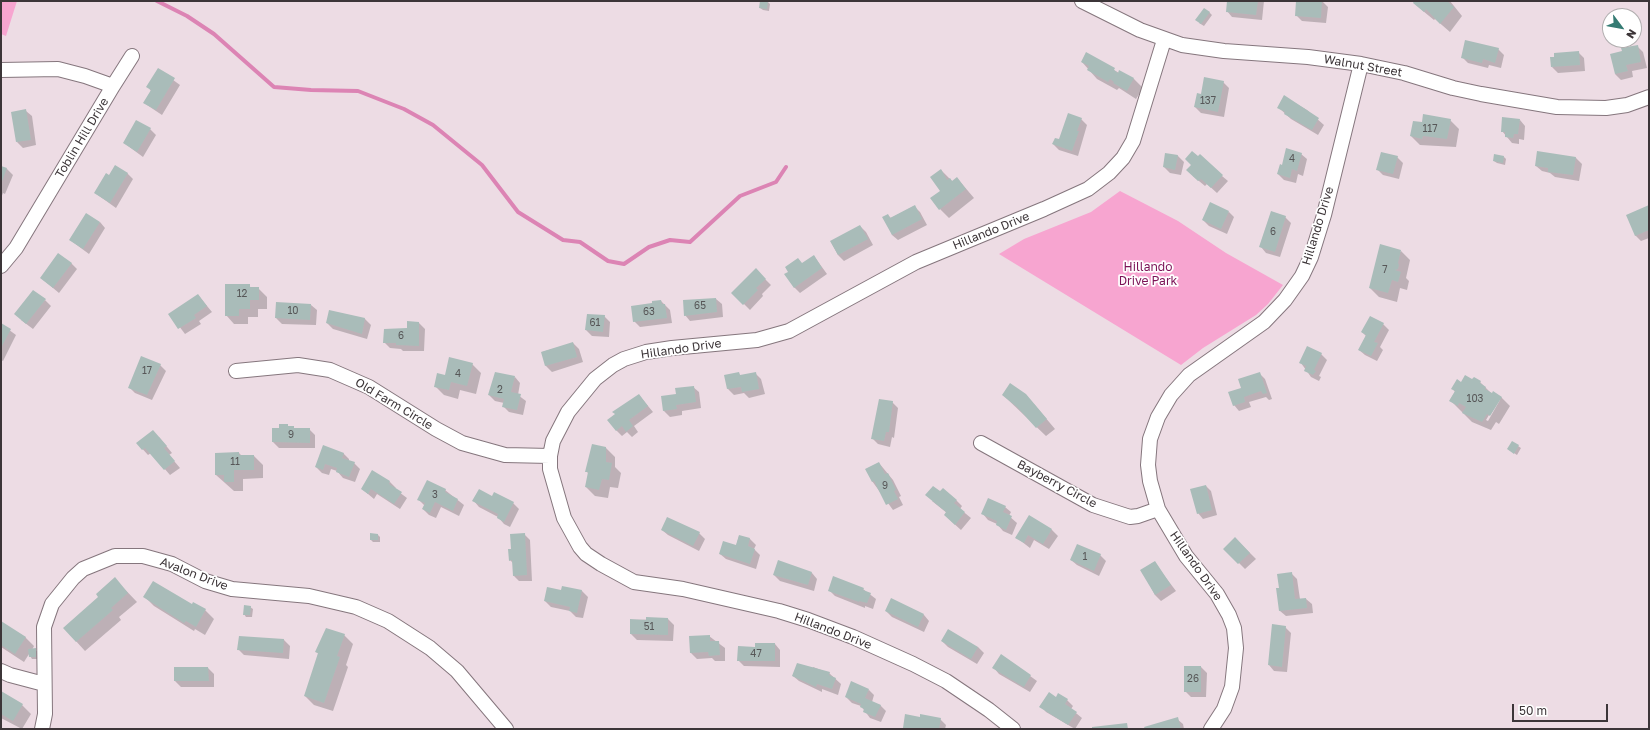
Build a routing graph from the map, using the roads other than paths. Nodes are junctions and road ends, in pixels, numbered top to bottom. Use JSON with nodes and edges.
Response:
{"nodes":[{"id":1,"x":1082,"y":1,"type":"edge"},
{"id":2,"x":1164,"y":40,"type":"junction"},
{"id":3,"x":132,"y":56,"type":"dead end"},
{"id":4,"x":1361,"y":64,"type":"junction"},
{"id":5,"x":1,"y":70,"type":"edge"},
{"id":6,"x":113,"y":86,"type":"junction"},
{"id":7,"x":1649,"y":97,"type":"edge"},
{"id":8,"x":1,"y":266,"type":"edge"},
{"id":9,"x":236,"y":371,"type":"dead end"},
{"id":10,"x":981,"y":442,"type":"dead end"},
{"id":11,"x":550,"y":456,"type":"junction"},
{"id":12,"x":1158,"y":509,"type":"junction"},
{"id":13,"x":1,"y":671,"type":"edge"},
{"id":14,"x":44,"y":684,"type":"junction"},
{"id":15,"x":42,"y":729,"type":"edge"},
{"id":16,"x":506,"y":729,"type":"edge"},
{"id":17,"x":1013,"y":729,"type":"edge"},
{"id":18,"x":1211,"y":729,"type":"edge"}],
"edges":[{"from":1,"to":2,"type":"street","name":"Walnut Street"},
{"from":2,"to":4,"type":"street","name":"Walnut Street"},
{"from":2,"to":11,"type":"street","name":"Hillando Drive"},
{"from":3,"to":6,"type":"street"},
{"from":4,"to":7,"type":"street","name":"Walnut Street"},
{"from":4,"to":12,"type":"street","name":"Hillando Drive"},
{"from":5,"to":6,"type":"street","name":"Toblin Hill Drive"},
{"from":6,"to":8,"type":"street","name":"Toblin Hill Drive"},
{"from":9,"to":11,"type":"street","name":"Old Farm Circle"},
{"from":10,"to":12,"type":"street","name":"Bayberry Circle"},
{"from":11,"to":17,"type":"street","name":"Hillando Drive"},
{"from":12,"to":18,"type":"street","name":"Hillando Drive"},
{"from":13,"to":14,"type":"street"},
{"from":14,"to":15,"type":"street","name":"Avalon Drive"},
{"from":14,"to":16,"type":"street","name":"Avalon Drive"}]}
